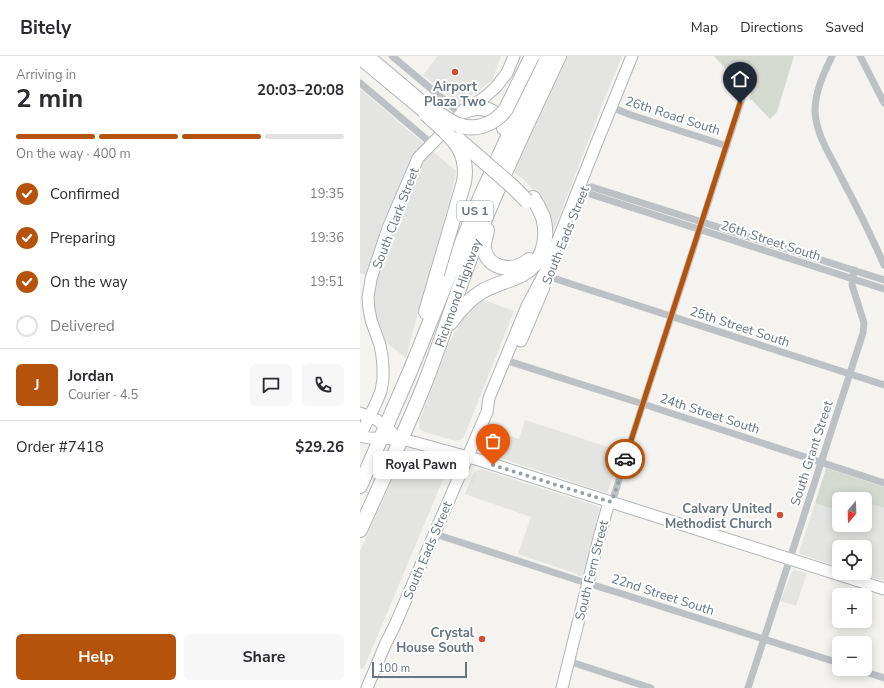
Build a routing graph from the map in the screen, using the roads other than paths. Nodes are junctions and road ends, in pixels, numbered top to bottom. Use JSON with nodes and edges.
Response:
{"nodes":[{"id":1,"x":369,"y":56,"type":"edge"},
{"id":2,"x":392,"y":56,"type":"edge"},
{"id":3,"x":514,"y":56,"type":"edge"},
{"id":4,"x":532,"y":56,"type":"edge"},
{"id":5,"x":545,"y":56,"type":"edge"},
{"id":6,"x":559,"y":56,"type":"edge"},
{"id":7,"x":632,"y":56,"type":"edge"},
{"id":8,"x":640,"y":56,"type":"edge"},
{"id":9,"x":832,"y":56,"type":"edge"},
{"id":10,"x":860,"y":56,"type":"edge"},
{"id":11,"x":360,"y":59,"type":"edge"},
{"id":12,"x":360,"y":83,"type":"edge"},
{"id":13,"x":745,"y":89,"type":"dead end"},
{"id":14,"x":884,"y":103,"type":"edge"},
{"id":15,"x":614,"y":108,"type":"junction"},
{"id":16,"x":430,"y":112,"type":"junction"},
{"id":17,"x":462,"y":112,"type":"junction"},
{"id":18,"x":505,"y":142,"type":"junction"},
{"id":19,"x":432,"y":144,"type":"junction"},
{"id":20,"x":727,"y":146,"type":"junction"},
{"id":21,"x":581,"y":188,"type":"junction"},
{"id":22,"x":530,"y":200,"type":"junction"},
{"id":23,"x":491,"y":204,"type":"junction"},
{"id":24,"x":701,"y":226,"type":"junction"},
{"id":25,"x":884,"y":264,"type":"edge"},
{"id":26,"x":854,"y":270,"type":"junction"},
{"id":27,"x":546,"y":276,"type":"junction"},
{"id":28,"x":852,"y":279,"type":"junction"},
{"id":29,"x":884,"y":280,"type":"edge"},
{"id":30,"x":884,"y":289,"type":"edge"},
{"id":31,"x":441,"y":297,"type":"junction"},
{"id":32,"x":672,"y":316,"type":"junction"},
{"id":33,"x":443,"y":333,"type":"junction"},
{"id":34,"x":508,"y":361,"type":"junction"},
{"id":35,"x":411,"y":369,"type":"junction"},
{"id":36,"x":850,"y":374,"type":"junction"},
{"id":37,"x":884,"y":385,"type":"edge"},
{"id":38,"x":643,"y":404,"type":"junction"},
{"id":39,"x":365,"y":415,"type":"edge"},
{"id":40,"x":390,"y":435,"type":"junction"},
{"id":41,"x":360,"y":436,"type":"edge"},
{"id":42,"x":468,"y":457,"type":"junction"},
{"id":43,"x":821,"y":462,"type":"junction"},
{"id":44,"x":884,"y":483,"type":"edge"},
{"id":45,"x":360,"y":486,"type":"edge"},
{"id":46,"x":611,"y":502,"type":"junction"},
{"id":47,"x":360,"y":530,"type":"edge"},
{"id":48,"x":434,"y":534,"type":"junction"},
{"id":49,"x":790,"y":560,"type":"junction"},
{"id":50,"x":588,"y":584,"type":"junction"},
{"id":51,"x":884,"y":589,"type":"edge"},
{"id":52,"x":764,"y":639,"type":"junction"},
{"id":53,"x":568,"y":661,"type":"junction"},
{"id":54,"x":832,"y":661,"type":"edge"},
{"id":55,"x":872,"y":674,"type":"edge"},
{"id":56,"x":884,"y":678,"type":"edge"},
{"id":57,"x":365,"y":683,"type":"edge"},
{"id":58,"x":562,"y":688,"type":"edge"},
{"id":59,"x":651,"y":688,"type":"edge"},
{"id":60,"x":748,"y":688,"type":"edge"}],
"edges":[{"from":1,"to":16,"type":"street"},
{"from":2,"to":17,"type":"street"},
{"from":3,"to":17,"type":"street","name":"South Clark Street"},
{"from":4,"to":16,"type":"highway","bridge":true},
{"from":5,"to":18,"type":"highway","name":"Richmond Highway","number":"US 1"},
{"from":6,"to":23,"type":"highway","name":"Richmond Highway","number":"US 1"},
{"from":7,"to":15,"type":"street","name":"South Eads Street"},
{"from":8,"to":15,"type":"street","name":"South Eads Street"},
{"from":9,"to":25,"type":"street"},
{"from":10,"to":14,"type":"street"},
{"from":11,"to":16,"type":"street"},
{"from":12,"to":19,"type":"street"},
{"from":13,"to":20,"type":"street","name":"South Fern Street"},
{"from":15,"to":20,"type":"street","name":"26th Road South"},
{"from":15,"to":21,"type":"street","name":"South Eads Street"},
{"from":16,"to":22,"type":"highway","bridge":true},
{"from":16,"to":35,"type":"highway","bridge":true},
{"from":17,"to":18,"type":"highway"},
{"from":17,"to":19,"type":"street","name":"South Clark Street"},
{"from":18,"to":31,"type":"highway","name":"Richmond Highway","number":"US 1"},
{"from":19,"to":39,"type":"street","name":"South Clark Street"},
{"from":20,"to":24,"type":"street","name":"South Fern Street"},
{"from":21,"to":24,"type":"street","name":"26th Street South"},
{"from":21,"to":27,"type":"street","name":"South Eads Street"},
{"from":22,"to":23,"type":"highway"},
{"from":22,"to":33,"type":"highway"},
{"from":23,"to":33,"type":"highway","name":"Richmond Highway","number":"US 1"},
{"from":24,"to":26,"type":"street","name":"26th Street South"},
{"from":24,"to":28,"type":"street","name":"26th Street South"},
{"from":24,"to":32,"type":"street","name":"South Fern Street"},
{"from":26,"to":28,"type":"street","name":"South Grant Street"},
{"from":26,"to":29,"type":"street","name":"26th Street South"},
{"from":27,"to":32,"type":"street","name":"25th Street South"},
{"from":27,"to":34,"type":"street","name":"South Eads Street"},
{"from":28,"to":30,"type":"street","name":"26th Street South"},
{"from":28,"to":36,"type":"street","name":"South Grant Street"},
{"from":31,"to":35,"type":"highway","name":"Richmond Highway","number":"US 1"},
{"from":31,"to":40,"type":"highway"},
{"from":32,"to":36,"type":"street","name":"25th Street South"},
{"from":32,"to":38,"type":"street","name":"South Fern Street"},
{"from":33,"to":40,"type":"highway","name":"Richmond Highway","number":"US 1"},
{"from":34,"to":38,"type":"street","name":"24th Street South"},
{"from":34,"to":42,"type":"street","name":"South Eads Street"},
{"from":35,"to":40,"type":"highway","name":"Richmond Highway","number":"US 1"},
{"from":36,"to":37,"type":"street","name":"25th Street South"},
{"from":36,"to":43,"type":"street","name":"South Grant Street"},
{"from":38,"to":43,"type":"street","name":"24th Street South"},
{"from":38,"to":46,"type":"street","name":"South Fern Street"},
{"from":39,"to":40,"type":"street"},
{"from":39,"to":41,"type":"street","name":"South Clark Street"},
{"from":40,"to":41,"type":"street"},
{"from":40,"to":42,"type":"street"},
{"from":40,"to":45,"type":"highway","name":"Richmond Highway","number":"US 1"},
{"from":40,"to":47,"type":"highway","name":"Richmond Highway","number":"US 1"},
{"from":42,"to":46,"type":"street"},
{"from":42,"to":48,"type":"street","name":"South Eads Street"},
{"from":43,"to":44,"type":"street","name":"24th Street South"},
{"from":43,"to":49,"type":"street","name":"South Grant Street"},
{"from":46,"to":49,"type":"street"},
{"from":46,"to":50,"type":"street","name":"South Fern Street"},
{"from":48,"to":50,"type":"street","name":"22nd Street South"},
{"from":48,"to":57,"type":"street","name":"South Eads Street"},
{"from":49,"to":51,"type":"street"},
{"from":49,"to":52,"type":"street","name":"South Grant Street"},
{"from":50,"to":52,"type":"street","name":"22nd Street South"},
{"from":50,"to":53,"type":"street","name":"South Fern Street"},
{"from":52,"to":54,"type":"street","name":"22nd Street South"},
{"from":52,"to":60,"type":"street","name":"South Grant Street"},
{"from":53,"to":58,"type":"street","name":"South Fern Street"},
{"from":53,"to":59,"type":"street"},
{"from":55,"to":56,"type":"street"}]}
